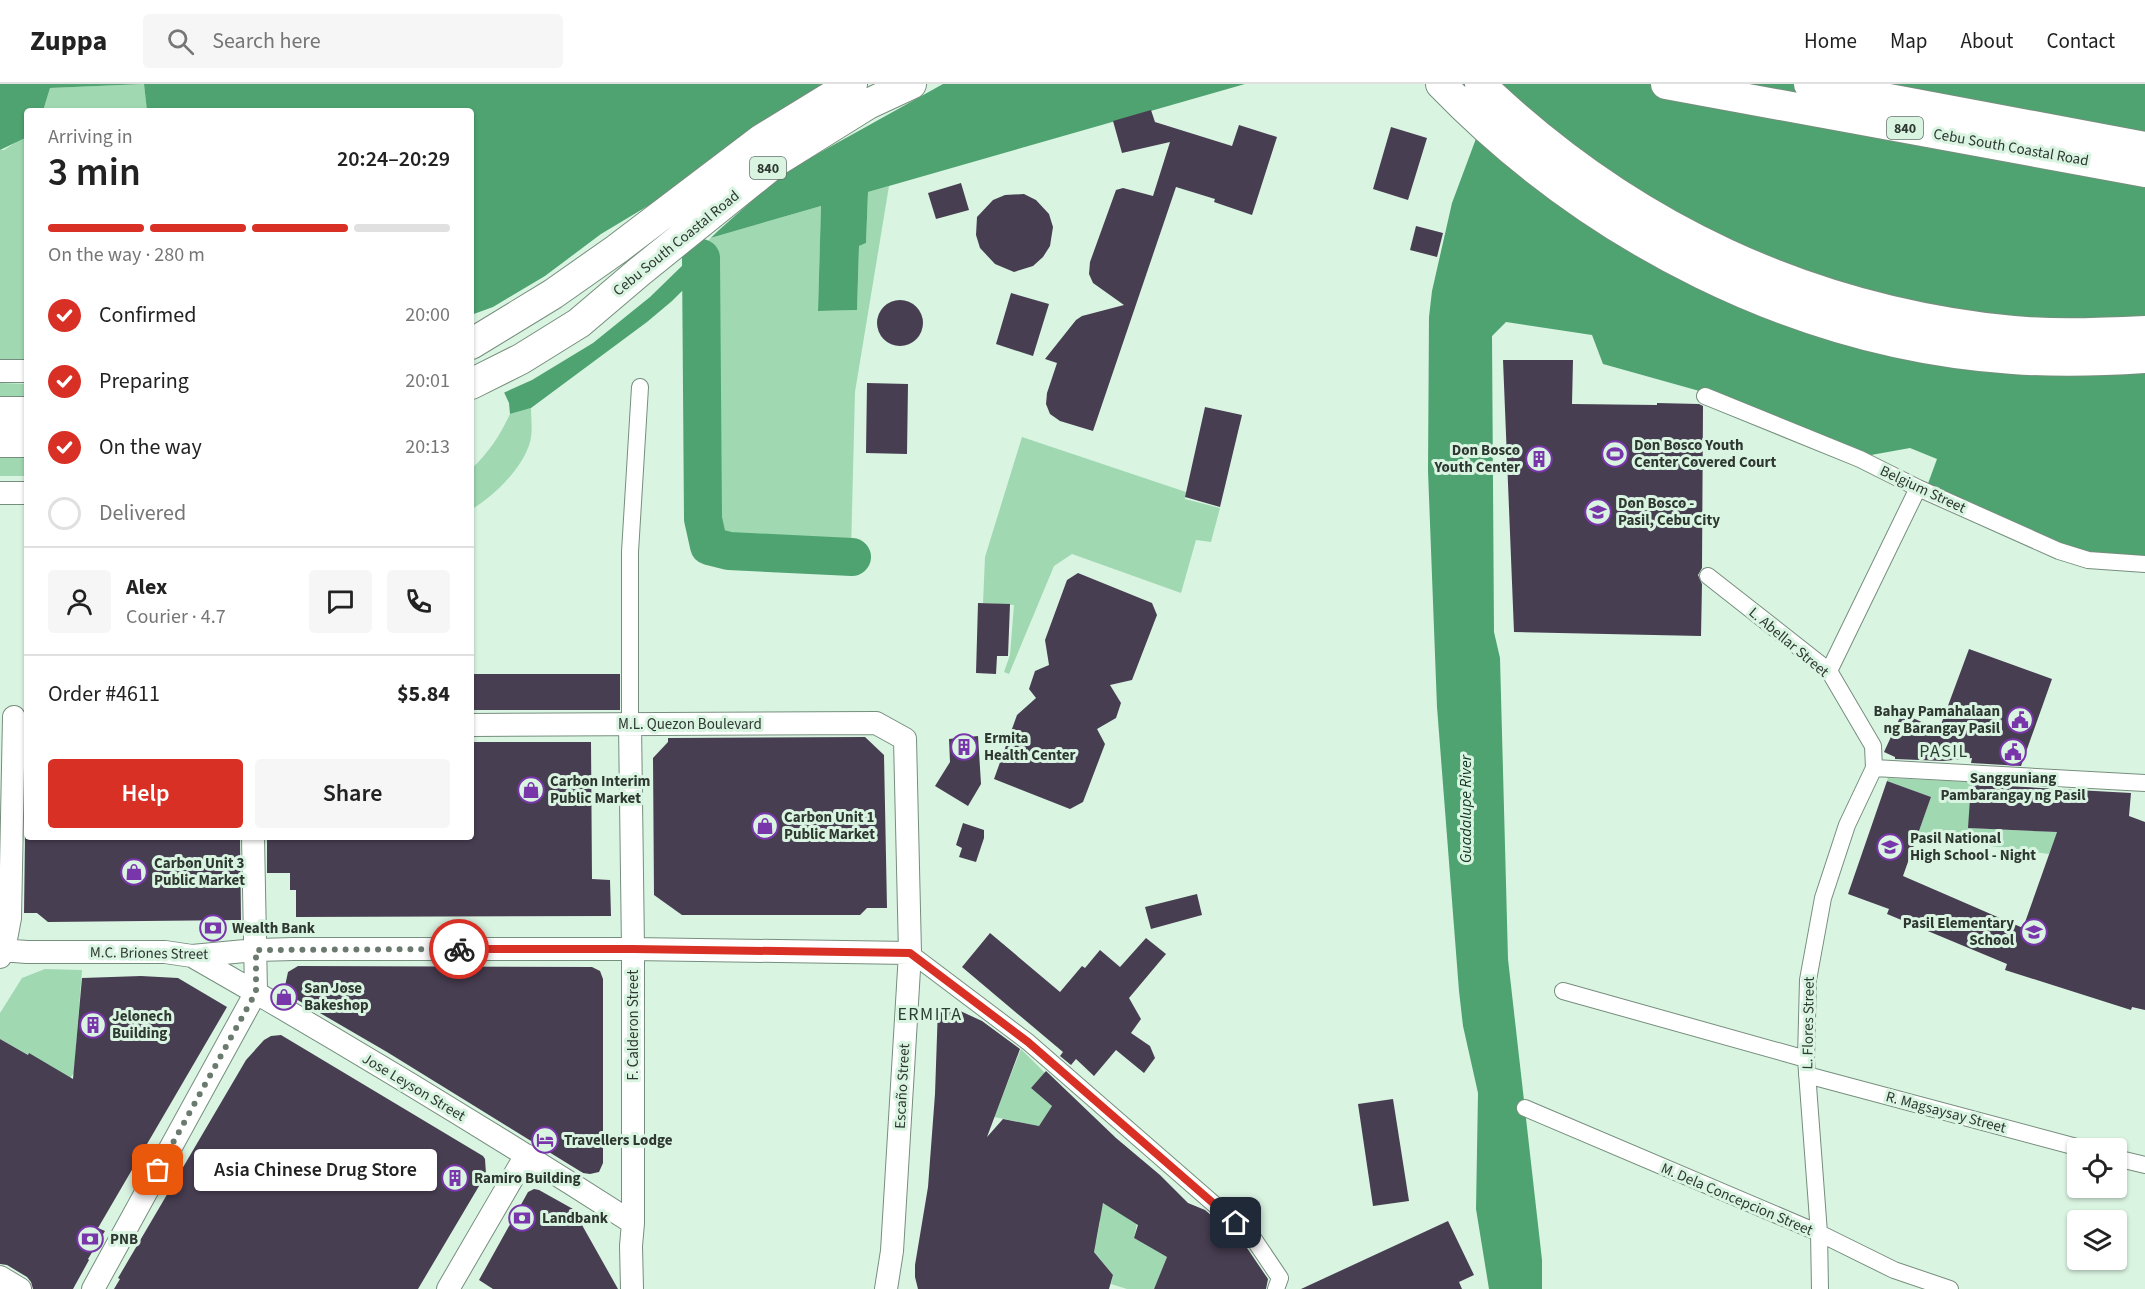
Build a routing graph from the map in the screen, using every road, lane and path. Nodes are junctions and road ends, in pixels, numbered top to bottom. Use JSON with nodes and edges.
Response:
{"nodes":[{"id":1,"x":852,"y":84,"type":"edge"},
{"id":2,"x":911,"y":84,"type":"edge"},
{"id":3,"x":1441,"y":84,"type":"edge"},
{"id":4,"x":1480,"y":84,"type":"edge"},
{"id":5,"x":1666,"y":84,"type":"edge"},
{"id":6,"x":1809,"y":84,"type":"edge"},
{"id":7,"x":2145,"y":147,"type":"edge"},
{"id":8,"x":2145,"y":172,"type":"edge"},
{"id":9,"x":2145,"y":331,"type":"edge"},
{"id":10,"x":474,"y":342,"type":"edge"},
{"id":11,"x":2145,"y":358,"type":"edge"},
{"id":12,"x":0,"y":371,"type":"edge"},
{"id":13,"x":24,"y":371,"type":"edge"},
{"id":14,"x":474,"y":382,"type":"edge"},
{"id":15,"x":640,"y":387,"type":"dead end"},
{"id":16,"x":1705,"y":396,"type":"dead end"},
{"id":17,"x":0,"y":412,"type":"edge"},
{"id":18,"x":24,"y":412,"type":"edge"},
{"id":19,"x":0,"y":442,"type":"edge"},
{"id":20,"x":24,"y":442,"type":"edge"},
{"id":21,"x":1918,"y":488,"type":"junction"},
{"id":22,"x":0,"y":493,"type":"edge"},
{"id":23,"x":24,"y":493,"type":"edge"},
{"id":24,"x":2145,"y":564,"type":"edge"},
{"id":25,"x":1708,"y":576,"type":"dead end"},
{"id":26,"x":1828,"y":671,"type":"junction"},
{"id":27,"x":14,"y":718,"type":"edge"},
{"id":28,"x":630,"y":724,"type":"junction"},
{"id":29,"x":474,"y":725,"type":"edge"},
{"id":30,"x":905,"y":739,"type":"joint"},
{"id":31,"x":1874,"y":768,"type":"junction"},
{"id":32,"x":2145,"y":783,"type":"edge"},
{"id":33,"x":253,"y":840,"type":"edge"},
{"id":34,"x":633,"y":949,"type":"junction"},
{"id":35,"x":256,"y":950,"type":"junction"},
{"id":36,"x":1,"y":952,"type":"edge"},
{"id":37,"x":910,"y":953,"type":"junction"},
{"id":38,"x":192,"y":956,"type":"junction"},
{"id":39,"x":1563,"y":991,"type":"dead end"},
{"id":40,"x":256,"y":992,"type":"junction"},
{"id":41,"x":1807,"y":1067,"type":"junction"},
{"id":42,"x":1525,"y":1108,"type":"dead end"},
{"id":43,"x":2067,"y":1144,"type":"edge"},
{"id":44,"x":526,"y":1155,"type":"junction"},
{"id":45,"x":2127,"y":1161,"type":"edge"},
{"id":46,"x":2145,"y":1165,"type":"edge"},
{"id":47,"x":633,"y":1223,"type":"junction"},
{"id":48,"x":1819,"y":1233,"type":"junction"},
{"id":49,"x":0,"y":1278,"type":"edge"},
{"id":50,"x":1278,"y":1283,"type":"edge"},
{"id":51,"x":889,"y":1288,"type":"edge"},
{"id":52,"x":20,"y":1289,"type":"edge"},
{"id":53,"x":93,"y":1289,"type":"edge"},
{"id":54,"x":447,"y":1289,"type":"edge"},
{"id":55,"x":632,"y":1289,"type":"edge"},
{"id":56,"x":1820,"y":1289,"type":"edge"},
{"id":57,"x":1950,"y":1289,"type":"edge"}],
"edges":[{"from":1,"to":10,"type":"highway","name":"Cebu South Coastal Road","number":"840"},
{"from":2,"to":14,"type":"highway","name":"Cebu South Coastal Road","number":"840"},
{"from":3,"to":11,"type":"highway"},
{"from":4,"to":9,"type":"highway"},
{"from":5,"to":8,"type":"highway","name":"Cebu South Coastal Road","number":"840"},
{"from":6,"to":7,"type":"highway","name":"Cebu South Coastal Road","number":"840"},
{"from":12,"to":13,"type":"street"},
{"from":15,"to":28,"type":"street"},
{"from":16,"to":21,"type":"street","name":"Belgium Street"},
{"from":17,"to":18,"type":"highway"},
{"from":19,"to":20,"type":"highway"},
{"from":21,"to":24,"type":"street","name":"Belgium Street"},
{"from":21,"to":26,"type":"street"},
{"from":22,"to":23,"type":"street"},
{"from":25,"to":26,"type":"street","name":"L. Abellar Street"},
{"from":26,"to":31,"type":"street","name":"L. Abellar Street"},
{"from":27,"to":36,"type":"street"},
{"from":28,"to":29,"type":"street","name":"M.L. Quezon Boulevard"},
{"from":28,"to":30,"type":"street","name":"M.L. Quezon Boulevard"},
{"from":28,"to":34,"type":"street","name":"F. Calderon Street"},
{"from":30,"to":37,"type":"street","name":"Escaño Street"},
{"from":31,"to":32,"type":"street"},
{"from":31,"to":41,"type":"street","name":"L. Flores Street"},
{"from":33,"to":35,"type":"street"},
{"from":34,"to":35,"type":"street","name":"M.C. Briones Street"},
{"from":34,"to":37,"type":"street","name":"M.C. Briones Street"},
{"from":34,"to":47,"type":"street","name":"F. Calderon Street"},
{"from":35,"to":38,"type":"street","name":"M.C. Briones Street"},
{"from":35,"to":40,"type":"street"},
{"from":36,"to":38,"type":"street","name":"M.C. Briones Street"},
{"from":37,"to":50,"type":"street"},
{"from":37,"to":51,"type":"street","name":"Escaño Street"},
{"from":38,"to":40,"type":"street","name":"Jose Leyson Street"},
{"from":39,"to":41,"type":"street","name":"R. Magsaysay Street"},
{"from":40,"to":44,"type":"street","name":"Jose Leyson Street"},
{"from":40,"to":53,"type":"street"},
{"from":41,"to":43,"type":"street","name":"R. Magsaysay Street"},
{"from":41,"to":48,"type":"street","name":"L. Flores Street"},
{"from":42,"to":48,"type":"street","name":"M. Dela Concepcion Street"},
{"from":44,"to":47,"type":"street","name":"Jose Leyson Street"},
{"from":44,"to":54,"type":"street"},
{"from":45,"to":46,"type":"street"},
{"from":47,"to":55,"type":"street","name":"F. Calderon Street"},
{"from":48,"to":56,"type":"street","name":"L. Flores Street"},
{"from":48,"to":57,"type":"street","name":"M. Dela Concepcion Street"},
{"from":49,"to":52,"type":"street"}]}
